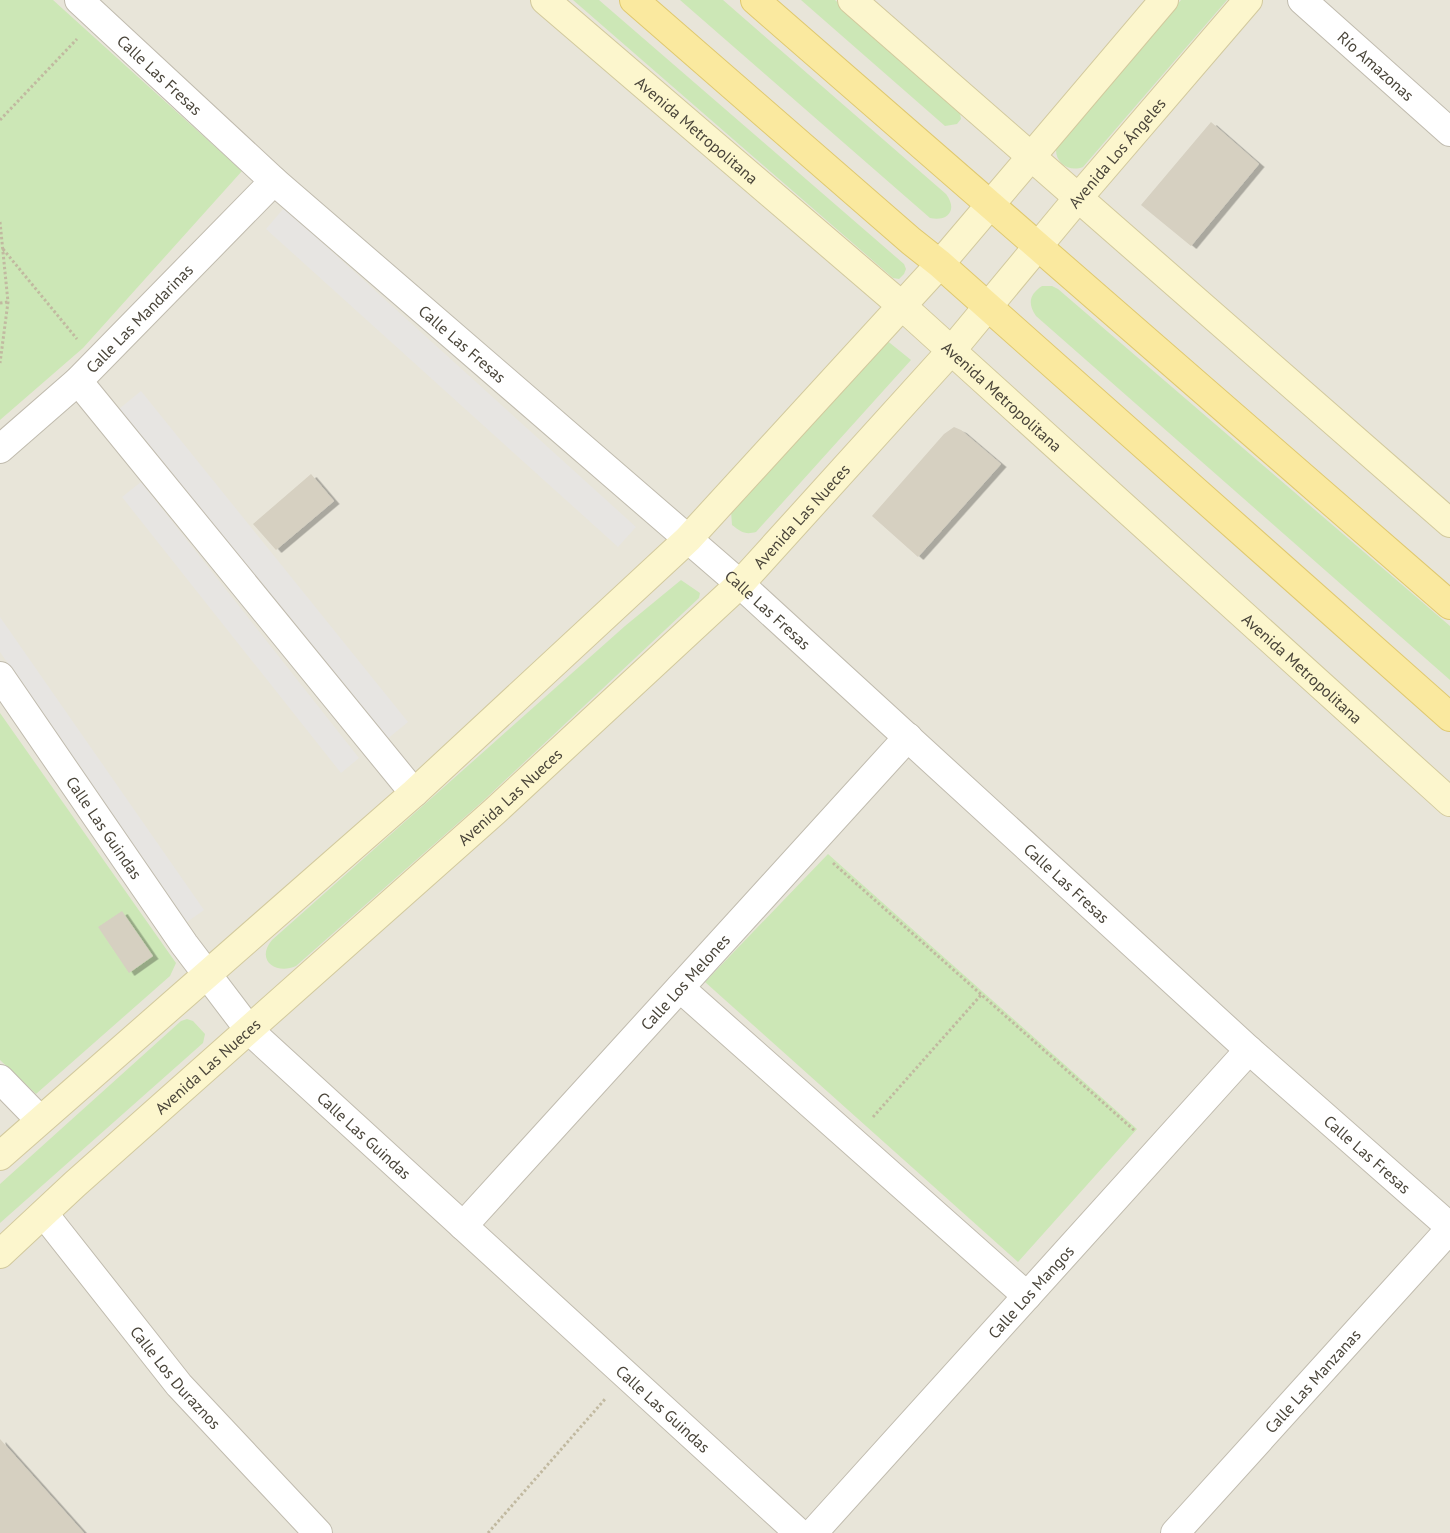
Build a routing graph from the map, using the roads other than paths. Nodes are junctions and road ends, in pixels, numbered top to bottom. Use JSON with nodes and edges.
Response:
{"nodes":[{"id":1,"x":545,"y":0,"type":"edge"},
{"id":2,"x":634,"y":0,"type":"edge"},
{"id":3,"x":755,"y":0,"type":"edge"},
{"id":4,"x":852,"y":0,"type":"edge"},
{"id":5,"x":1164,"y":0,"type":"edge"},
{"id":6,"x":1248,"y":0,"type":"edge"},
{"id":7,"x":1302,"y":0,"type":"edge"},
{"id":8,"x":88,"y":8,"type":"edge"},
{"id":9,"x":1450,"y":132,"type":"edge"},
{"id":10,"x":1029,"y":156,"type":"junction"},
{"id":11,"x":274,"y":181,"type":"junction"},
{"id":12,"x":1078,"y":198,"type":"junction"},
{"id":13,"x":991,"y":204,"type":"junction"},
{"id":14,"x":1040,"y":246,"type":"junction"},
{"id":15,"x":940,"y":264,"type":"junction"},
{"id":16,"x":902,"y":306,"type":"junction"},
{"id":17,"x":988,"y":306,"type":"junction"},
{"id":18,"x":951,"y":351,"type":"junction"},
{"id":19,"x":78,"y":382,"type":"junction"},
{"id":20,"x":0,"y":449,"type":"edge"},
{"id":21,"x":1450,"y":523,"type":"edge"},
{"id":22,"x":688,"y":539,"type":"junction"},
{"id":23,"x":740,"y":584,"type":"junction"},
{"id":24,"x":1450,"y":605,"type":"edge"},
{"id":25,"x":0,"y":676,"type":"edge"},
{"id":26,"x":1450,"y":717,"type":"edge"},
{"id":27,"x":908,"y":737,"type":"junction"},
{"id":28,"x":414,"y":793,"type":"junction"},
{"id":29,"x":1450,"y":802,"type":"edge"},
{"id":30,"x":206,"y":974,"type":"junction"},
{"id":31,"x":680,"y":988,"type":"junction"},
{"id":32,"x":250,"y":1031,"type":"junction"},
{"id":33,"x":1249,"y":1050,"type":"junction"},
{"id":34,"x":0,"y":1079,"type":"edge"},
{"id":35,"x":40,"y":1120,"type":"junction"},
{"id":36,"x":0,"y":1156,"type":"edge"},
{"id":37,"x":44,"y":1214,"type":"junction"},
{"id":38,"x":463,"y":1226,"type":"junction"},
{"id":39,"x":1450,"y":1228,"type":"edge"},
{"id":40,"x":0,"y":1254,"type":"edge"},
{"id":41,"x":1027,"y":1296,"type":"junction"},
{"id":42,"x":318,"y":1533,"type":"edge"},
{"id":43,"x":799,"y":1533,"type":"edge"},
{"id":44,"x":813,"y":1533,"type":"edge"},
{"id":45,"x":1174,"y":1533,"type":"edge"}],
"edges":[{"from":1,"to":16,"type":"street","name":"Avenida Metropolitana"},
{"from":2,"to":15,"type":"main road"},
{"from":3,"to":13,"type":"main road"},
{"from":4,"to":10,"type":"street"},
{"from":5,"to":10,"type":"street"},
{"from":6,"to":12,"type":"street","name":"Avenida Los Ángeles"},
{"from":7,"to":9,"type":"street","name":"Río Amazonas"},
{"from":8,"to":11,"type":"street","name":"Calle Las Fresas"},
{"from":10,"to":12,"type":"street"},
{"from":10,"to":13,"type":"street"},
{"from":11,"to":19,"type":"street","name":"Calle Las Mandarinas"},
{"from":11,"to":22,"type":"street","name":"Calle Las Fresas"},
{"from":12,"to":14,"type":"street","name":"Avenida Los Ángeles"},
{"from":12,"to":21,"type":"street"},
{"from":13,"to":14,"type":"main road"},
{"from":13,"to":15,"type":"street"},
{"from":14,"to":17,"type":"street","name":"Avenida Los Ángeles"},
{"from":14,"to":24,"type":"main road"},
{"from":15,"to":16,"type":"street"},
{"from":15,"to":17,"type":"main road"},
{"from":16,"to":18,"type":"street","name":"Avenida Metropolitana"},
{"from":16,"to":22,"type":"street"},
{"from":17,"to":18,"type":"street","name":"Avenida Las Nueces"},
{"from":17,"to":26,"type":"main road"},
{"from":18,"to":23,"type":"street","name":"Avenida Las Nueces"},
{"from":18,"to":29,"type":"street","name":"Avenida Metropolitana"},
{"from":19,"to":20,"type":"street","name":"Calle Las Mandarinas"},
{"from":19,"to":28,"type":"street"},
{"from":22,"to":23,"type":"street","name":"Calle Las Fresas"},
{"from":22,"to":28,"type":"street"},
{"from":23,"to":27,"type":"street","name":"Calle Las Fresas"},
{"from":23,"to":32,"type":"street","name":"Avenida Las Nueces"},
{"from":25,"to":30,"type":"street","name":"Calle Las Guindas"},
{"from":27,"to":31,"type":"street","name":"Calle Los Melones"},
{"from":27,"to":33,"type":"street","name":"Calle Las Fresas"},
{"from":28,"to":30,"type":"street"},
{"from":30,"to":32,"type":"street","name":"Calle Las Guindas"},
{"from":30,"to":35,"type":"street"},
{"from":31,"to":38,"type":"street","name":"Calle Los Melones"},
{"from":31,"to":41,"type":"street"},
{"from":32,"to":37,"type":"street","name":"Avenida Las Nueces"},
{"from":32,"to":38,"type":"street","name":"Calle Las Guindas"},
{"from":33,"to":39,"type":"street","name":"Calle Las Fresas"},
{"from":33,"to":41,"type":"street","name":"Calle Los Mangos"},
{"from":34,"to":35,"type":"street"},
{"from":35,"to":36,"type":"street"},
{"from":37,"to":40,"type":"street","name":"Avenida Las Nueces"},
{"from":37,"to":42,"type":"street","name":"Calle Los Duraznos"},
{"from":38,"to":43,"type":"street","name":"Calle Las Guindas"},
{"from":39,"to":45,"type":"street","name":"Calle Las Manzanas"},
{"from":41,"to":44,"type":"street","name":"Calle Los Mangos"}]}
